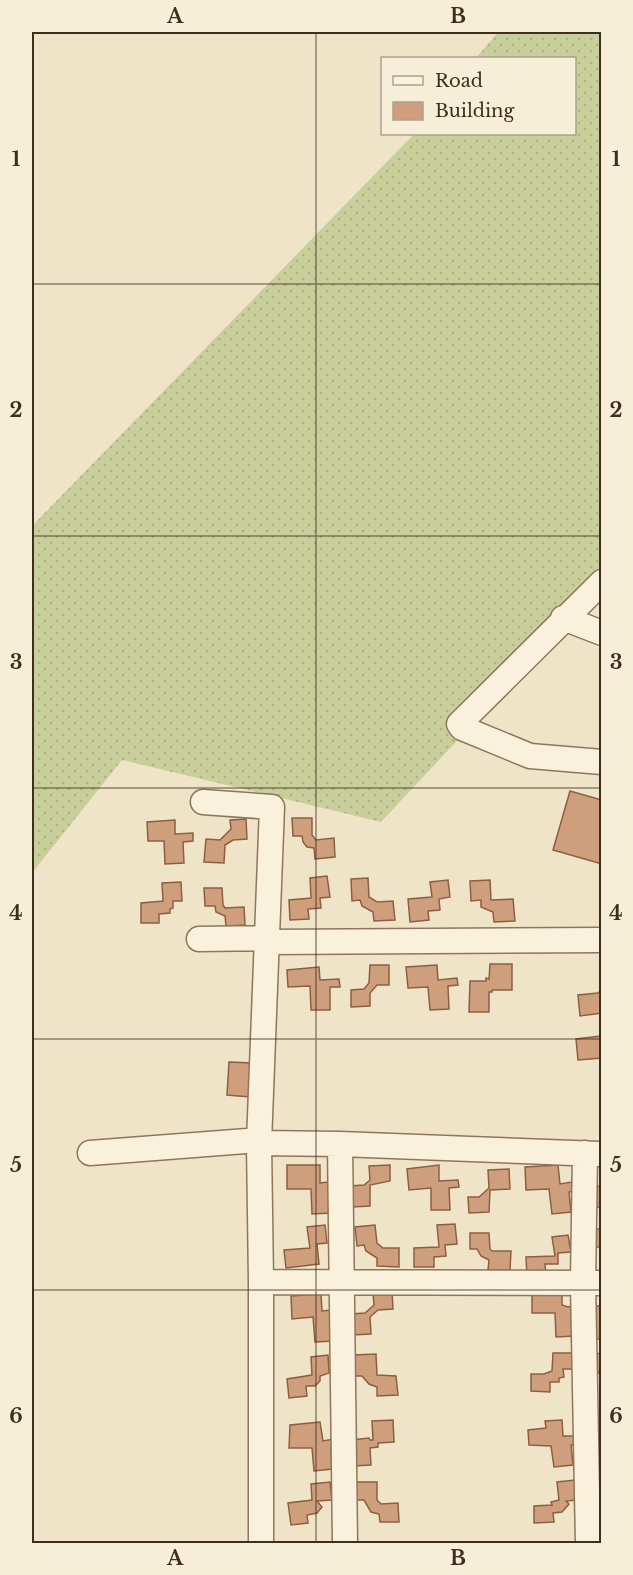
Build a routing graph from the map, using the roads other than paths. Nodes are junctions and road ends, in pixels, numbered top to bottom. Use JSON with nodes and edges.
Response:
{"nodes":[{"id":1,"x":602,"y":582,"type":"edge"},
{"id":2,"x":563,"y":618,"type":"junction"},
{"id":3,"x":602,"y":633,"type":"edge"},
{"id":4,"x":602,"y":762,"type":"edge"},
{"id":5,"x":202,"y":802,"type":"dead end"},
{"id":6,"x":199,"y":939,"type":"dead end"},
{"id":7,"x":268,"y":940,"type":"junction"},
{"id":8,"x":602,"y":940,"type":"edge"},
{"id":9,"x":259,"y":1142,"type":"junction"},
{"id":10,"x":340,"y":1144,"type":"junction"},
{"id":11,"x":90,"y":1152,"type":"dead end"},
{"id":12,"x":593,"y":1153,"type":"edge"},
{"id":13,"x":261,"y":1282,"type":"junction"},
{"id":14,"x":342,"y":1282,"type":"junction"},
{"id":15,"x":592,"y":1283,"type":"edge"},
{"id":16,"x":261,"y":1544,"type":"edge"},
{"id":17,"x":345,"y":1544,"type":"edge"},
{"id":18,"x":588,"y":1544,"type":"edge"}],
"edges":[{"from":1,"to":2,"type":"street"},
{"from":2,"to":3,"type":"street"},
{"from":2,"to":4,"type":"street"},
{"from":5,"to":7,"type":"street"},
{"from":6,"to":7,"type":"street"},
{"from":7,"to":8,"type":"street"},
{"from":7,"to":9,"type":"street"},
{"from":9,"to":10,"type":"street"},
{"from":9,"to":11,"type":"street"},
{"from":9,"to":13,"type":"street"},
{"from":10,"to":12,"type":"street"},
{"from":10,"to":14,"type":"street"},
{"from":12,"to":15,"type":"street"},
{"from":13,"to":14,"type":"street"},
{"from":13,"to":16,"type":"street"},
{"from":14,"to":15,"type":"street"},
{"from":14,"to":17,"type":"street"},
{"from":15,"to":18,"type":"street"}]}
